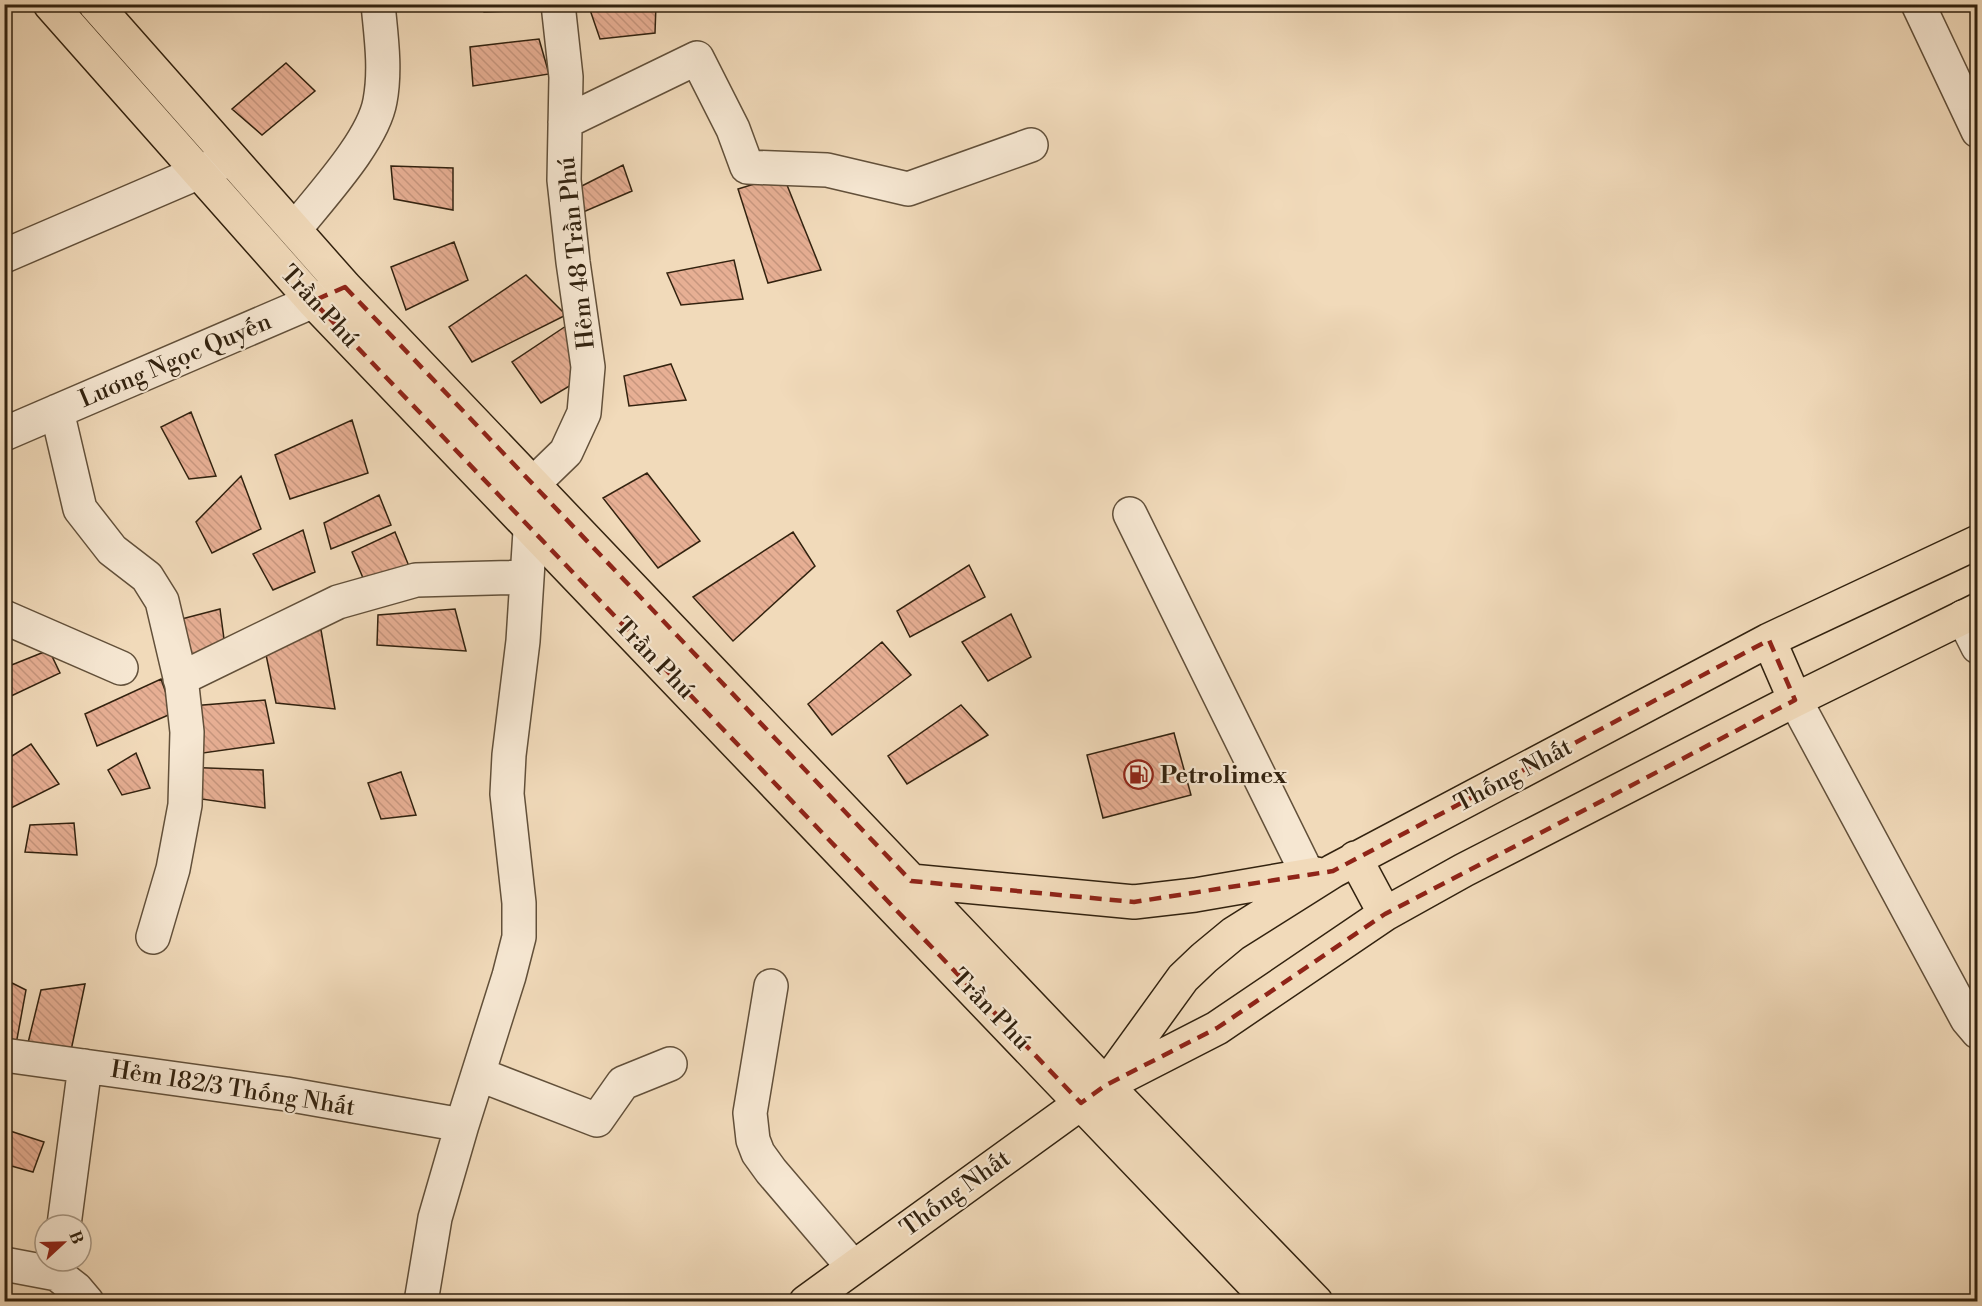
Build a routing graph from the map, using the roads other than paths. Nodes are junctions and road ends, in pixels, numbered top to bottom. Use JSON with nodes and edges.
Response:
{"nodes":[{"id":1,"x":50,"y":4,"type":"edge"},
{"id":2,"x":95,"y":4,"type":"edge"},
{"id":3,"x":378,"y":4,"type":"edge"},
{"id":4,"x":558,"y":4,"type":"edge"},
{"id":5,"x":1918,"y":4,"type":"edge"},
{"id":6,"x":565,"y":122,"type":"junction"},
{"id":7,"x":1977,"y":131,"type":"edge"},
{"id":8,"x":1031,"y":145,"type":"dead end"},
{"id":9,"x":232,"y":158,"type":"junction"},
{"id":10,"x":199,"y":172,"type":"junction"},
{"id":11,"x":295,"y":229,"type":"junction"},
{"id":12,"x":4,"y":256,"type":"edge"},
{"id":13,"x":345,"y":287,"type":"junction"},
{"id":14,"x":313,"y":301,"type":"junction"},
{"id":15,"x":57,"y":411,"type":"junction"},
{"id":16,"x":4,"y":434,"type":"edge"},
{"id":17,"x":532,"y":484,"type":"junction"},
{"id":18,"x":1130,"y":514,"type":"dead end"},
{"id":19,"x":530,"y":528,"type":"junction"},
{"id":20,"x":1977,"y":542,"type":"edge"},
{"id":21,"x":527,"y":577,"type":"junction"},
{"id":22,"x":1970,"y":614,"type":"edge"},
{"id":23,"x":4,"y":617,"type":"edge"},
{"id":24,"x":1769,"y":640,"type":"junction"},
{"id":25,"x":1977,"y":647,"type":"edge"},
{"id":26,"x":121,"y":668,"type":"dead end"},
{"id":27,"x":180,"y":679,"type":"junction"},
{"id":28,"x":1795,"y":700,"type":"junction"},
{"id":29,"x":1332,"y":868,"type":"junction"},
{"id":30,"x":911,"y":881,"type":"junction"},
{"id":31,"x":1385,"y":914,"type":"junction"},
{"id":32,"x":153,"y":937,"type":"dead end"},
{"id":33,"x":771,"y":986,"type":"dead end"},
{"id":34,"x":1977,"y":1032,"type":"edge"},
{"id":35,"x":4,"y":1055,"type":"edge"},
{"id":36,"x":670,"y":1064,"type":"dead end"},
{"id":37,"x":85,"y":1066,"type":"junction"},
{"id":38,"x":478,"y":1074,"type":"junction"},
{"id":39,"x":1094,"y":1094,"type":"junction"},
{"id":40,"x":462,"y":1125,"type":"junction"},
{"id":41,"x":66,"y":1213,"type":"edge"},
{"id":42,"x":4,"y":1264,"type":"edge"},
{"id":43,"x":33,"y":1266,"type":"edge"},
{"id":44,"x":853,"y":1266,"type":"junction"},
{"id":45,"x":62,"y":1273,"type":"edge"},
{"id":46,"x":87,"y":1302,"type":"edge"},
{"id":47,"x":421,"y":1302,"type":"edge"},
{"id":48,"x":806,"y":1302,"type":"edge"},
{"id":49,"x":1271,"y":1302,"type":"edge"},
{"id":50,"x":1317,"y":1302,"type":"edge"}],
"edges":[{"from":1,"to":10,"type":"main road","name":"Trần Phú"},
{"from":2,"to":9,"type":"main road","name":"Trần Phú"},
{"from":3,"to":11,"type":"street"},
{"from":4,"to":6,"type":"street","name":"Hẻm 48 Trần Phú"},
{"from":5,"to":7,"type":"street"},
{"from":6,"to":8,"type":"street"},
{"from":6,"to":17,"type":"street","name":"Hẻm 48 Trần Phú"},
{"from":9,"to":10,"type":"street"},
{"from":9,"to":11,"type":"main road","name":"Trần Phú"},
{"from":10,"to":12,"type":"street"},
{"from":10,"to":14,"type":"main road","name":"Trần Phú"},
{"from":11,"to":13,"type":"main road","name":"Trần Phú"},
{"from":13,"to":14,"type":"street","name":"Lương Ngọc Quyến"},
{"from":13,"to":17,"type":"main road","name":"Trần Phú"},
{"from":14,"to":15,"type":"street","name":"Lương Ngọc Quyến"},
{"from":14,"to":19,"type":"main road","name":"Trần Phú"},
{"from":15,"to":16,"type":"street","name":"Lương Ngọc Quyến"},
{"from":15,"to":27,"type":"street"},
{"from":17,"to":19,"type":"street"},
{"from":17,"to":30,"type":"main road","name":"Trần Phú"},
{"from":18,"to":29,"type":"street"},
{"from":19,"to":21,"type":"street"},
{"from":19,"to":39,"type":"main road","name":"Trần Phú"},
{"from":20,"to":24,"type":"main road","name":"Thống Nhất"},
{"from":21,"to":27,"type":"street"},
{"from":21,"to":38,"type":"street"},
{"from":22,"to":25,"type":"street"},
{"from":22,"to":28,"type":"main road","name":"Thống Nhất"},
{"from":23,"to":26,"type":"street"},
{"from":24,"to":28,"type":"main road"},
{"from":24,"to":29,"type":"main road","name":"Thống Nhất"},
{"from":27,"to":32,"type":"street"},
{"from":28,"to":31,"type":"main road","name":"Thống Nhất"},
{"from":28,"to":34,"type":"street"},
{"from":29,"to":30,"type":"main road"},
{"from":29,"to":31,"type":"main road"},
{"from":29,"to":39,"type":"main road","name":"Thống Nhất"},
{"from":30,"to":39,"type":"main road","name":"Trần Phú"},
{"from":31,"to":39,"type":"main road","name":"Thống Nhất"},
{"from":33,"to":44,"type":"street"},
{"from":35,"to":37,"type":"street","name":"Hẻm 182/3 Thống Nhất"},
{"from":36,"to":38,"type":"street"},
{"from":37,"to":40,"type":"street","name":"Hẻm 182/3 Thống Nhất"},
{"from":37,"to":41,"type":"street"},
{"from":38,"to":40,"type":"street"},
{"from":39,"to":44,"type":"main road","name":"Thống Nhất"},
{"from":39,"to":49,"type":"main road","name":"Trần Phú"},
{"from":39,"to":50,"type":"main road","name":"Trần Phú"},
{"from":40,"to":47,"type":"street"},
{"from":42,"to":43,"type":"street"},
{"from":44,"to":48,"type":"main road","name":"Thống Nhất"},
{"from":45,"to":46,"type":"street"}]}
